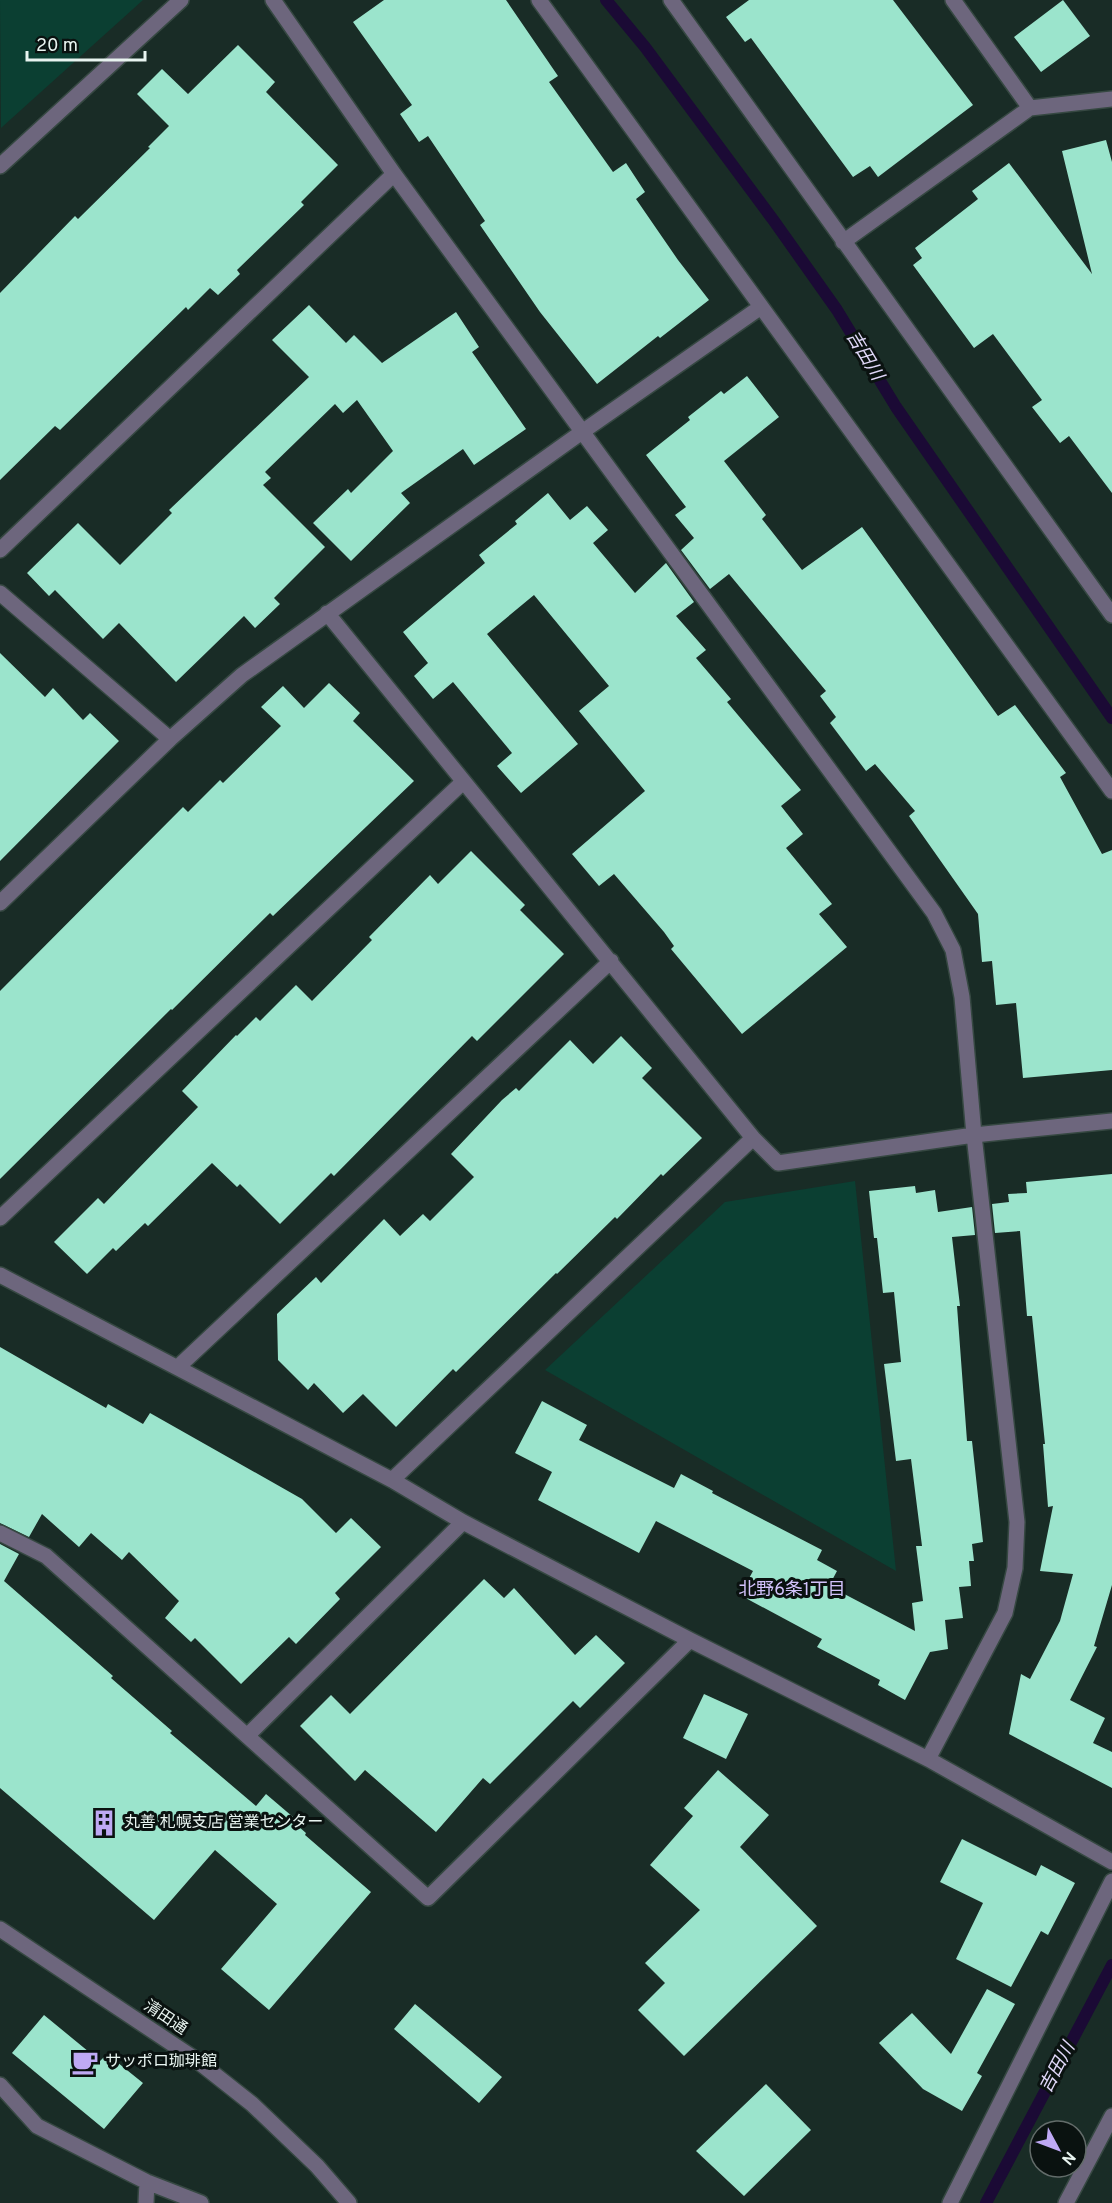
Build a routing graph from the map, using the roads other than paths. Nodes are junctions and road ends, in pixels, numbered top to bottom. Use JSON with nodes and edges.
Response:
{"nodes":[{"id":1,"x":181,"y":0,"type":"edge"},
{"id":2,"x":273,"y":0,"type":"edge"},
{"id":3,"x":539,"y":0,"type":"edge"},
{"id":4,"x":671,"y":0,"type":"edge"},
{"id":5,"x":953,"y":0,"type":"edge"},
{"id":6,"x":1112,"y":99,"type":"edge"},
{"id":7,"x":1030,"y":108,"type":"junction"},
{"id":8,"x":0,"y":166,"type":"edge"},
{"id":9,"x":394,"y":174,"type":"junction"},
{"id":10,"x":843,"y":242,"type":"junction"},
{"id":11,"x":760,"y":307,"type":"junction"},
{"id":12,"x":582,"y":432,"type":"junction"},
{"id":13,"x":0,"y":550,"type":"edge"},
{"id":14,"x":0,"y":593,"type":"edge"},
{"id":15,"x":327,"y":613,"type":"junction"},
{"id":16,"x":1112,"y":615,"type":"edge"},
{"id":17,"x":170,"y":739,"type":"junction"},
{"id":18,"x":463,"y":782,"type":"junction"},
{"id":19,"x":1112,"y":791,"type":"edge"},
{"id":20,"x":0,"y":903,"type":"edge"},
{"id":21,"x":611,"y":961,"type":"junction"},
{"id":22,"x":1112,"y":1121,"type":"edge"},
{"id":23,"x":974,"y":1136,"type":"junction"},
{"id":24,"x":753,"y":1138,"type":"junction"},
{"id":25,"x":0,"y":1218,"type":"edge"},
{"id":26,"x":0,"y":1275,"type":"edge"},
{"id":27,"x":178,"y":1367,"type":"junction"},
{"id":28,"x":392,"y":1480,"type":"junction"},
{"id":29,"x":463,"y":1522,"type":"junction"},
{"id":30,"x":0,"y":1533,"type":"edge"},
{"id":31,"x":690,"y":1640,"type":"junction"},
{"id":32,"x":248,"y":1735,"type":"junction"},
{"id":33,"x":928,"y":1759,"type":"junction"},
{"id":34,"x":1112,"y":1862,"type":"edge"},
{"id":35,"x":1112,"y":1881,"type":"edge"},
{"id":36,"x":0,"y":1929,"type":"edge"},
{"id":37,"x":0,"y":2085,"type":"edge"},
{"id":38,"x":1111,"y":2120,"type":"edge"},
{"id":39,"x":147,"y":2182,"type":"junction"},
{"id":40,"x":346,"y":2202,"type":"edge"},
{"id":41,"x":146,"y":2203,"type":"edge"},
{"id":42,"x":201,"y":2203,"type":"edge"},
{"id":43,"x":950,"y":2203,"type":"edge"},
{"id":44,"x":1066,"y":2203,"type":"edge"}],
"edges":[{"from":1,"to":8,"type":"street"},
{"from":2,"to":9,"type":"street"},
{"from":3,"to":11,"type":"street"},
{"from":4,"to":10,"type":"street"},
{"from":5,"to":7,"type":"street"},
{"from":6,"to":7,"type":"street"},
{"from":7,"to":10,"type":"street"},
{"from":9,"to":12,"type":"street"},
{"from":9,"to":13,"type":"street"},
{"from":10,"to":16,"type":"street"},
{"from":11,"to":12,"type":"street"},
{"from":11,"to":19,"type":"street"},
{"from":12,"to":15,"type":"street"},
{"from":12,"to":23,"type":"street"},
{"from":14,"to":17,"type":"street"},
{"from":15,"to":17,"type":"street"},
{"from":15,"to":18,"type":"street"},
{"from":17,"to":20,"type":"street"},
{"from":18,"to":21,"type":"street"},
{"from":18,"to":25,"type":"street"},
{"from":21,"to":24,"type":"street"},
{"from":21,"to":27,"type":"street"},
{"from":22,"to":23,"type":"street"},
{"from":23,"to":24,"type":"street"},
{"from":23,"to":33,"type":"street"},
{"from":24,"to":28,"type":"street"},
{"from":26,"to":27,"type":"street"},
{"from":27,"to":28,"type":"street"},
{"from":28,"to":29,"type":"street"},
{"from":29,"to":31,"type":"street"},
{"from":29,"to":32,"type":"street"},
{"from":30,"to":32,"type":"street"},
{"from":31,"to":32,"type":"street"},
{"from":31,"to":33,"type":"street"},
{"from":33,"to":34,"type":"street"},
{"from":35,"to":43,"type":"street"},
{"from":36,"to":40,"type":"street","name":"清田通"},
{"from":37,"to":39,"type":"street"},
{"from":38,"to":44,"type":"street"},
{"from":39,"to":41,"type":"street"},
{"from":39,"to":42,"type":"street"}]}
